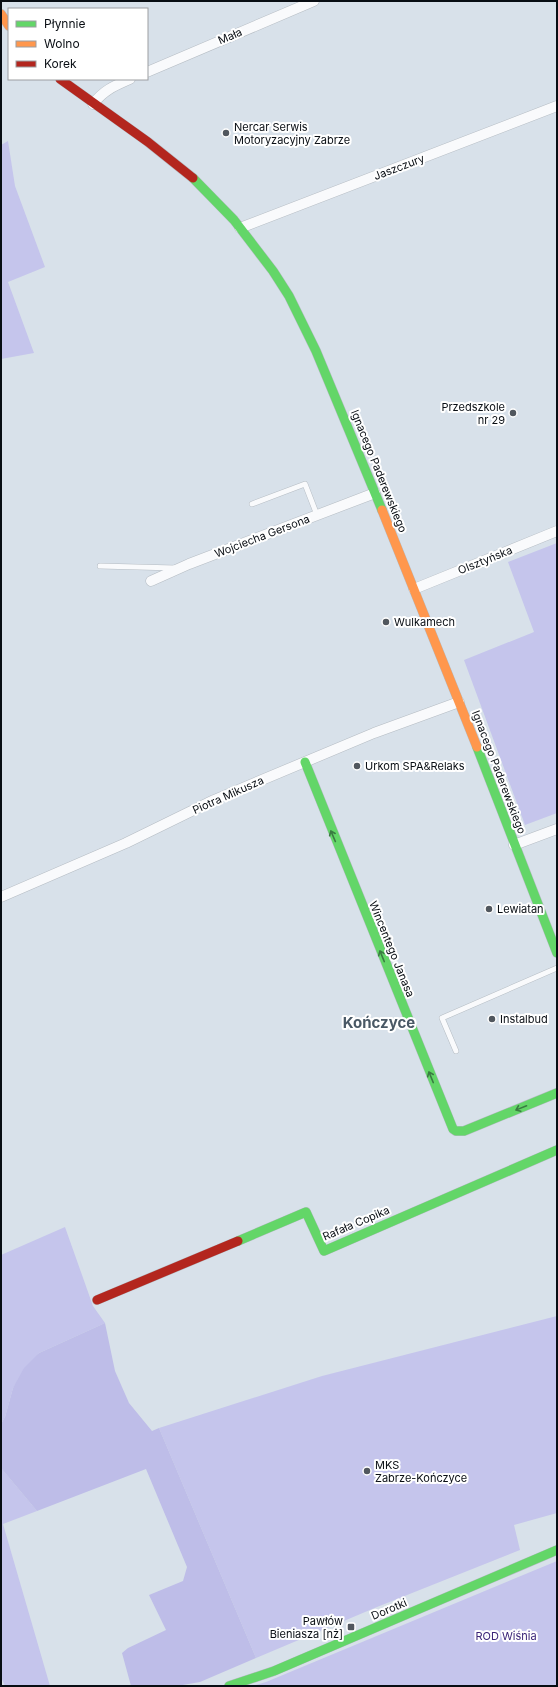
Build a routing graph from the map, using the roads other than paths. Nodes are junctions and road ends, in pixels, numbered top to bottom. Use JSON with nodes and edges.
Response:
{"nodes":[{"id":1,"x":314,"y":1,"type":"edge"},
{"id":2,"x":1,"y":14,"type":"edge"},
{"id":3,"x":8,"y":24,"type":"edge"},
{"id":4,"x":148,"y":72,"type":"edge"},
{"id":5,"x":61,"y":80,"type":"edge"},
{"id":6,"x":128,"y":80,"type":"edge"},
{"id":7,"x":93,"y":104,"type":"junction"},
{"id":8,"x":557,"y":106,"type":"edge"},
{"id":9,"x":240,"y":228,"type":"junction"},
{"id":10,"x":375,"y":493,"type":"junction"},
{"id":11,"x":252,"y":504,"type":"dead end"},
{"id":12,"x":317,"y":516,"type":"junction"},
{"id":13,"x":557,"y":531,"type":"edge"},
{"id":14,"x":100,"y":566,"type":"dead end"},
{"id":15,"x":178,"y":569,"type":"junction"},
{"id":16,"x":150,"y":582,"type":"dead end"},
{"id":17,"x":414,"y":589,"type":"junction"},
{"id":18,"x":459,"y":702,"type":"junction"},
{"id":19,"x":305,"y":762,"type":"junction"},
{"id":20,"x":557,"y":829,"type":"edge"},
{"id":21,"x":514,"y":845,"type":"junction"},
{"id":22,"x":1,"y":897,"type":"edge"},
{"id":23,"x":557,"y":953,"type":"edge"},
{"id":24,"x":557,"y":968,"type":"edge"},
{"id":25,"x":456,"y":1051,"type":"dead end"},
{"id":26,"x":557,"y":1093,"type":"edge"},
{"id":27,"x":557,"y":1150,"type":"edge"},
{"id":28,"x":97,"y":1300,"type":"dead end"},
{"id":29,"x":557,"y":1550,"type":"edge"},
{"id":30,"x":229,"y":1686,"type":"edge"}],
"edges":[{"from":1,"to":4,"type":"street","name":"Mała"},
{"from":2,"to":3,"type":"street"},
{"from":5,"to":7,"type":"street","name":"Ignacego Paderewskiego"},
{"from":6,"to":7,"type":"street"},
{"from":7,"to":9,"type":"street","name":"Ignacego Paderewskiego"},
{"from":8,"to":9,"type":"street","name":"Jaszczury"},
{"from":9,"to":10,"type":"street","name":"Ignacego Paderewskiego"},
{"from":10,"to":12,"type":"street","name":"Wojciecha Gersona"},
{"from":10,"to":17,"type":"street","name":"Ignacego Paderewskiego"},
{"from":11,"to":12,"type":"lane"},
{"from":12,"to":15,"type":"street","name":"Wojciecha Gersona"},
{"from":13,"to":17,"type":"street","name":"Olsztyńska"},
{"from":14,"to":15,"type":"lane"},
{"from":15,"to":16,"type":"street","name":"Wojciecha Gersona"},
{"from":17,"to":18,"type":"street","name":"Ignacego Paderewskiego"},
{"from":18,"to":19,"type":"street","name":"Piotra Mikusza"},
{"from":18,"to":21,"type":"street","name":"Ignacego Paderewskiego"},
{"from":19,"to":22,"type":"street","name":"Piotra Mikusza"},
{"from":26,"to":19,"type":"street","name":"Wincentego Janasa","one_way":true},
{"from":20,"to":21,"type":"street"},
{"from":21,"to":23,"type":"street","name":"Ignacego Paderewskiego"},
{"from":24,"to":25,"type":"lane"},
{"from":27,"to":28,"type":"street","name":"Rafała Copika"},
{"from":29,"to":30,"type":"street","name":"Dorotki"}]}
